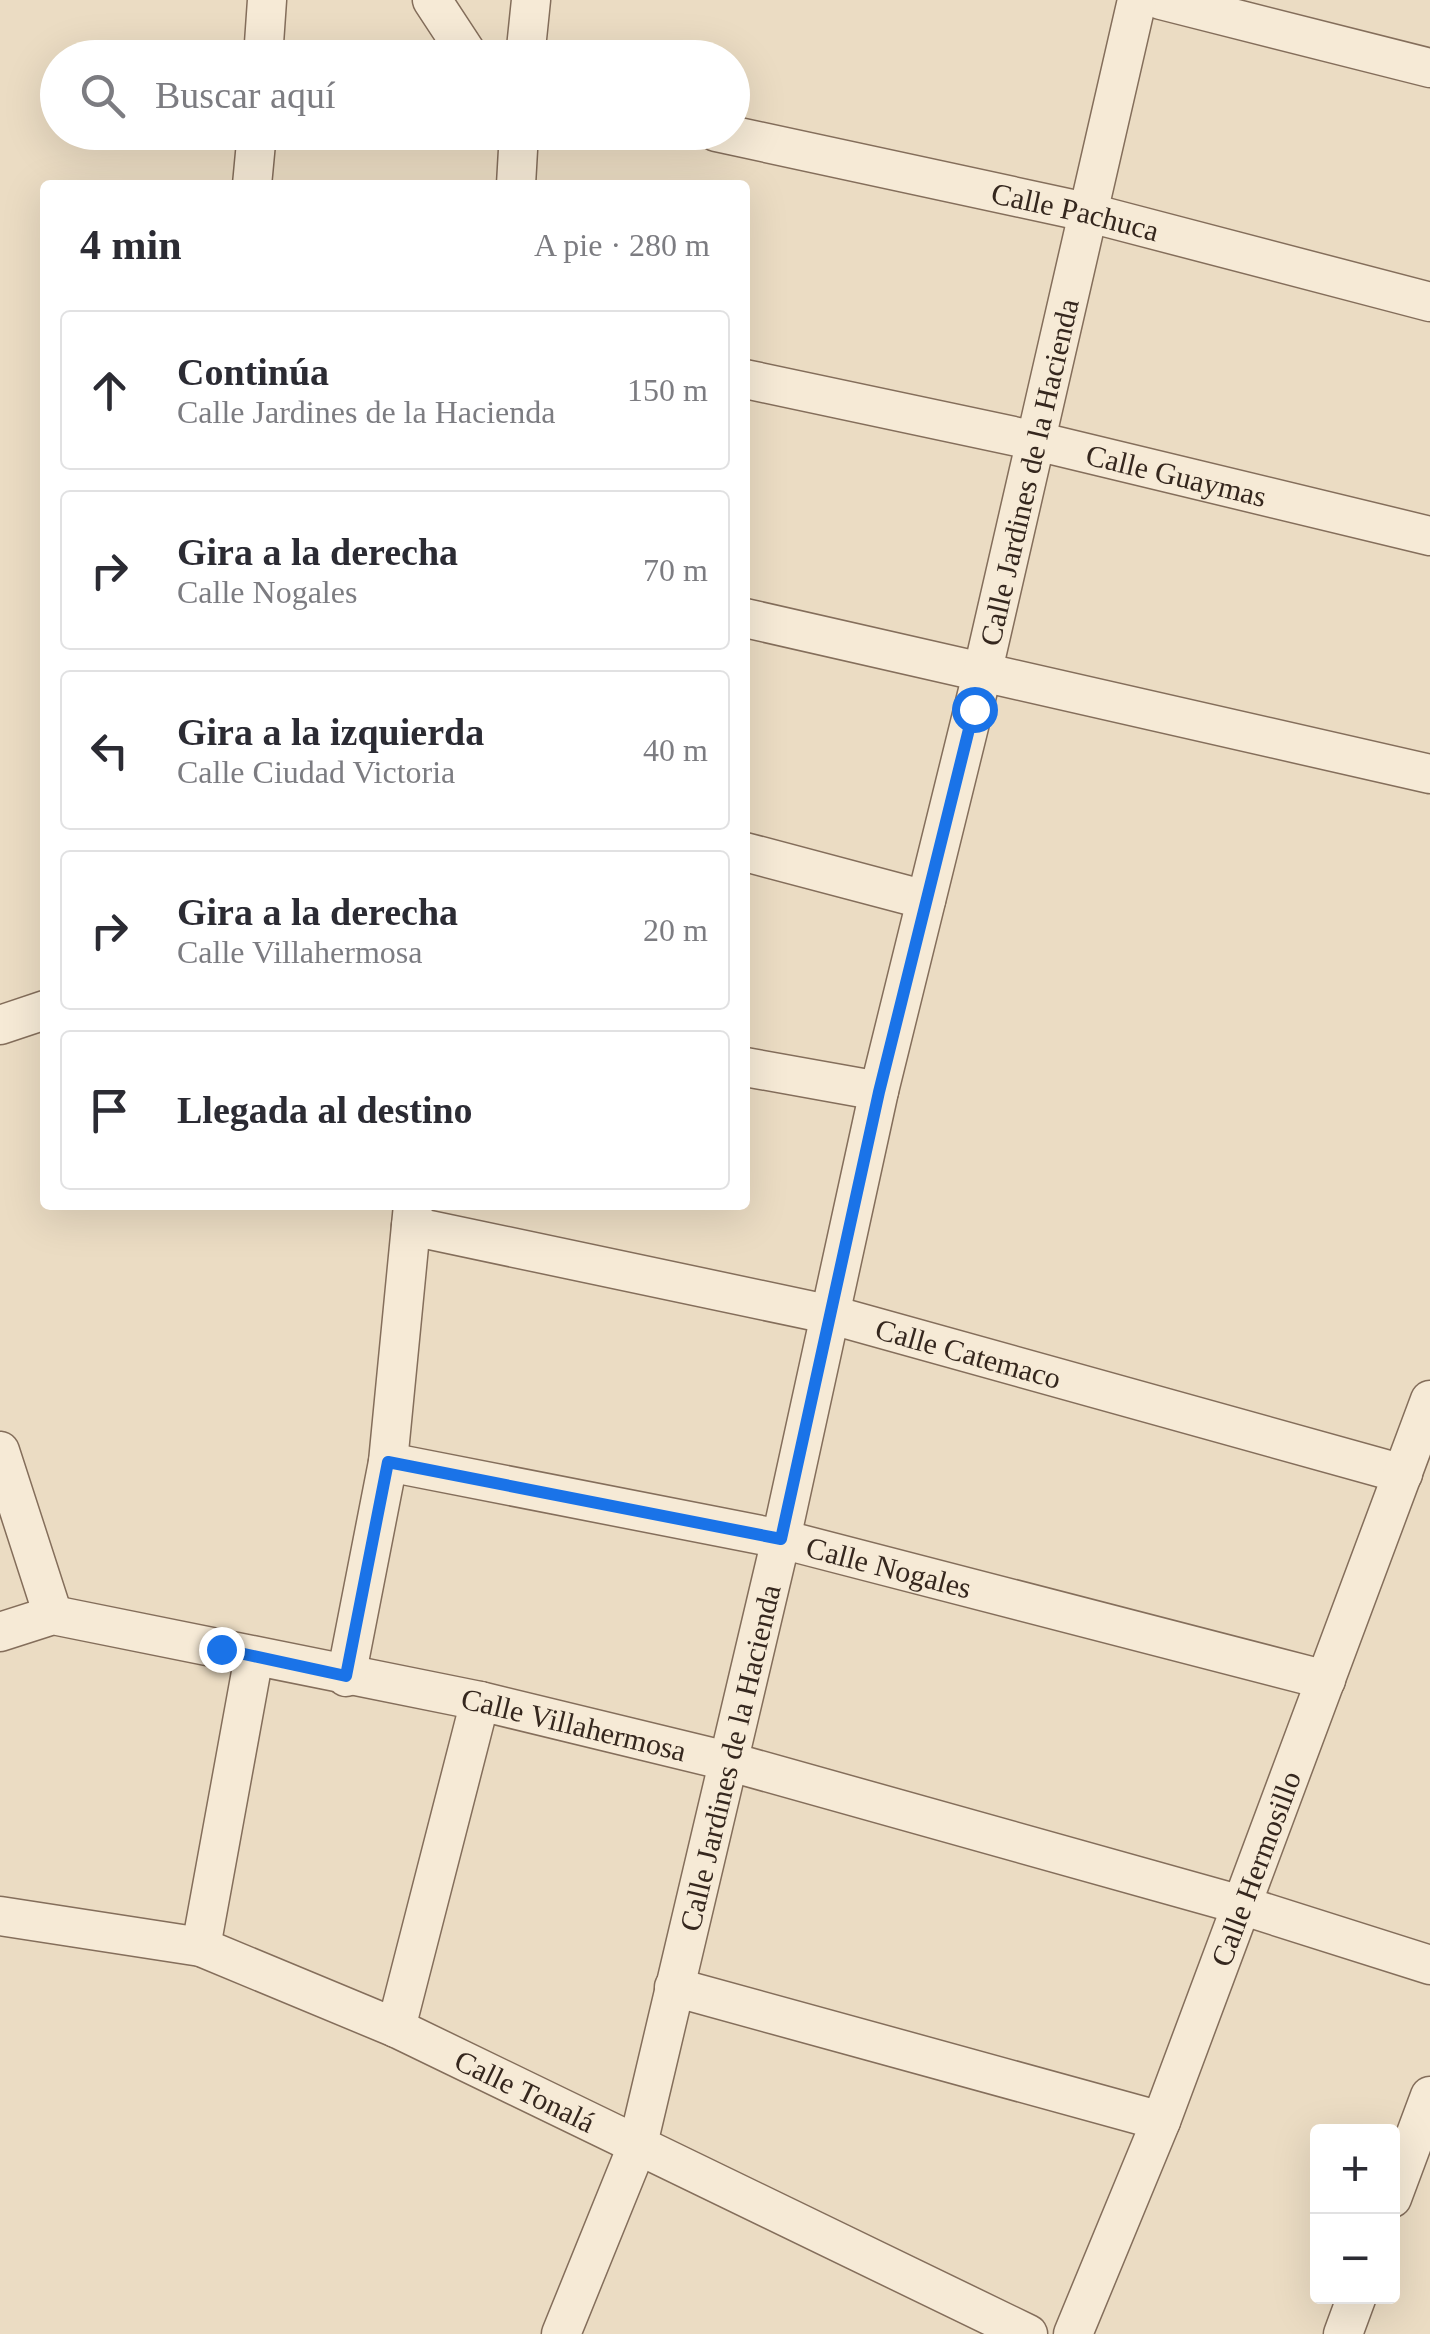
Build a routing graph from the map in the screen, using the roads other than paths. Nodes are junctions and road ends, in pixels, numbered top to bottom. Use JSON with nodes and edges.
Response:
{"nodes":[{"id":1,"x":268,"y":0,"type":"edge"},
{"id":2,"x":432,"y":0,"type":"edge"},
{"id":3,"x":531,"y":0,"type":"edge"},
{"id":4,"x":1137,"y":0,"type":"edge"},
{"id":5,"x":1161,"y":0,"type":"edge"},
{"id":6,"x":265,"y":40,"type":"edge"},
{"id":7,"x":458,"y":40,"type":"edge"},
{"id":8,"x":527,"y":40,"type":"edge"},
{"id":9,"x":1430,"y":68,"type":"edge"},
{"id":10,"x":750,"y":139,"type":"edge"},
{"id":11,"x":255,"y":150,"type":"edge"},
{"id":12,"x":506,"y":150,"type":"edge"},
{"id":13,"x":518,"y":150,"type":"edge"},
{"id":14,"x":252,"y":180,"type":"edge"},
{"id":15,"x":515,"y":180,"type":"edge"},
{"id":16,"x":516,"y":180,"type":"edge"},
{"id":17,"x":1086,"y":212,"type":"junction"},
{"id":18,"x":1430,"y":302,"type":"edge"},
{"id":19,"x":750,"y":380,"type":"edge"},
{"id":20,"x":1032,"y":440,"type":"junction"},
{"id":21,"x":1430,"y":536,"type":"edge"},
{"id":22,"x":750,"y":619,"type":"edge"},
{"id":23,"x":983,"y":670,"type":"junction"},
{"id":24,"x":1430,"y":774,"type":"edge"},
{"id":25,"x":750,"y":853,"type":"edge"},
{"id":26,"x":926,"y":900,"type":"junction"},
{"id":27,"x":40,"y":1012,"type":"edge"},
{"id":28,"x":0,"y":1025,"type":"edge"},
{"id":29,"x":750,"y":1068,"type":"edge"},
{"id":30,"x":879,"y":1092,"type":"junction"},
{"id":31,"x":412,"y":1216,"type":"edge"},
{"id":32,"x":832,"y":1316,"type":"junction"},
{"id":33,"x":1430,"y":1400,"type":"edge"},
{"id":34,"x":0,"y":1451,"type":"edge"},
{"id":35,"x":388,"y":1462,"type":"junction"},
{"id":36,"x":1402,"y":1474,"type":"junction"},
{"id":37,"x":781,"y":1539,"type":"junction"},
{"id":38,"x":53,"y":1615,"type":"junction"},
{"id":39,"x":0,"y":1632,"type":"edge"},
{"id":40,"x":254,"y":1656,"type":"junction"},
{"id":41,"x":346,"y":1676,"type":"junction"},
{"id":42,"x":1326,"y":1680,"type":"junction"},
{"id":43,"x":480,"y":1701,"type":"junction"},
{"id":44,"x":728,"y":1761,"type":"junction"},
{"id":45,"x":1241,"y":1906,"type":"junction"},
{"id":46,"x":0,"y":1916,"type":"edge"},
{"id":47,"x":201,"y":1947,"type":"junction"},
{"id":48,"x":1430,"y":1965,"type":"edge"},
{"id":49,"x":674,"y":1987,"type":"junction"},
{"id":50,"x":396,"y":2028,"type":"junction"},
{"id":51,"x":1430,"y":2096,"type":"edge"},
{"id":52,"x":1161,"y":2120,"type":"junction"},
{"id":53,"x":638,"y":2144,"type":"junction"},
{"id":54,"x":1400,"y":2177,"type":"edge"},
{"id":55,"x":1354,"y":2304,"type":"edge"},
{"id":56,"x":561,"y":2334,"type":"edge"},
{"id":57,"x":1028,"y":2334,"type":"edge"},
{"id":58,"x":1073,"y":2334,"type":"edge"},
{"id":59,"x":1343,"y":2334,"type":"edge"}],
"edges":[{"from":1,"to":6,"type":"street"},
{"from":2,"to":7,"type":"street"},
{"from":3,"to":8,"type":"street"},
{"from":4,"to":17,"type":"street","name":"Calle Jardines de la Hacienda"},
{"from":5,"to":9,"type":"street"},
{"from":10,"to":17,"type":"street","name":"Calle Pachuca"},
{"from":11,"to":14,"type":"street"},
{"from":12,"to":15,"type":"street"},
{"from":13,"to":16,"type":"street"},
{"from":17,"to":18,"type":"street","name":"Calle Pachuca"},
{"from":17,"to":20,"type":"street","name":"Calle Jardines de la Hacienda"},
{"from":19,"to":20,"type":"street","name":"Calle Guaymas"},
{"from":20,"to":21,"type":"street","name":"Calle Guaymas"},
{"from":20,"to":23,"type":"street","name":"Calle Jardines de la Hacienda"},
{"from":22,"to":23,"type":"street"},
{"from":23,"to":24,"type":"street"},
{"from":23,"to":26,"type":"street","name":"Calle Jardines de la Hacienda"},
{"from":25,"to":26,"type":"street"},
{"from":26,"to":30,"type":"street","name":"Calle Jardines de la Hacienda"},
{"from":27,"to":28,"type":"street"},
{"from":29,"to":30,"type":"street"},
{"from":30,"to":32,"type":"street","name":"Calle Jardines de la Hacienda"},
{"from":31,"to":32,"type":"street","name":"Calle Catemaco"},
{"from":31,"to":35,"type":"street"},
{"from":32,"to":36,"type":"street","name":"Calle Catemaco"},
{"from":32,"to":37,"type":"street","name":"Calle Jardines de la Hacienda"},
{"from":33,"to":36,"type":"street","name":"Calle Hermosillo"},
{"from":34,"to":38,"type":"street"},
{"from":35,"to":37,"type":"street","name":"Calle Nogales"},
{"from":35,"to":41,"type":"street"},
{"from":36,"to":42,"type":"street","name":"Calle Hermosillo"},
{"from":37,"to":42,"type":"street","name":"Calle Nogales"},
{"from":37,"to":44,"type":"street","name":"Calle Jardines de la Hacienda"},
{"from":38,"to":39,"type":"street","name":"Calle Villahermosa"},
{"from":38,"to":40,"type":"street","name":"Calle Villahermosa"},
{"from":40,"to":41,"type":"street","name":"Calle Villahermosa"},
{"from":40,"to":47,"type":"street"},
{"from":41,"to":43,"type":"street","name":"Calle Villahermosa"},
{"from":42,"to":45,"type":"street","name":"Calle Hermosillo"},
{"from":43,"to":44,"type":"street","name":"Calle Villahermosa"},
{"from":43,"to":50,"type":"street"},
{"from":44,"to":45,"type":"street","name":"Calle Villahermosa"},
{"from":44,"to":49,"type":"street","name":"Calle Jardines de la Hacienda"},
{"from":45,"to":48,"type":"street","name":"Calle Villahermosa"},
{"from":45,"to":52,"type":"street","name":"Calle Hermosillo"},
{"from":46,"to":47,"type":"street","name":"Calle Tonalá"},
{"from":47,"to":50,"type":"street","name":"Calle Tonalá"},
{"from":49,"to":52,"type":"street"},
{"from":49,"to":53,"type":"street","name":"Calle Jardines de la Hacienda"},
{"from":50,"to":53,"type":"street","name":"Calle Tonalá"},
{"from":51,"to":54,"type":"street"},
{"from":52,"to":58,"type":"street","name":"Calle Hermosillo"},
{"from":53,"to":56,"type":"street","name":"Calle Jardines de la Hacienda"},
{"from":53,"to":57,"type":"street","name":"Calle Tonalá"},
{"from":55,"to":59,"type":"street"}]}
